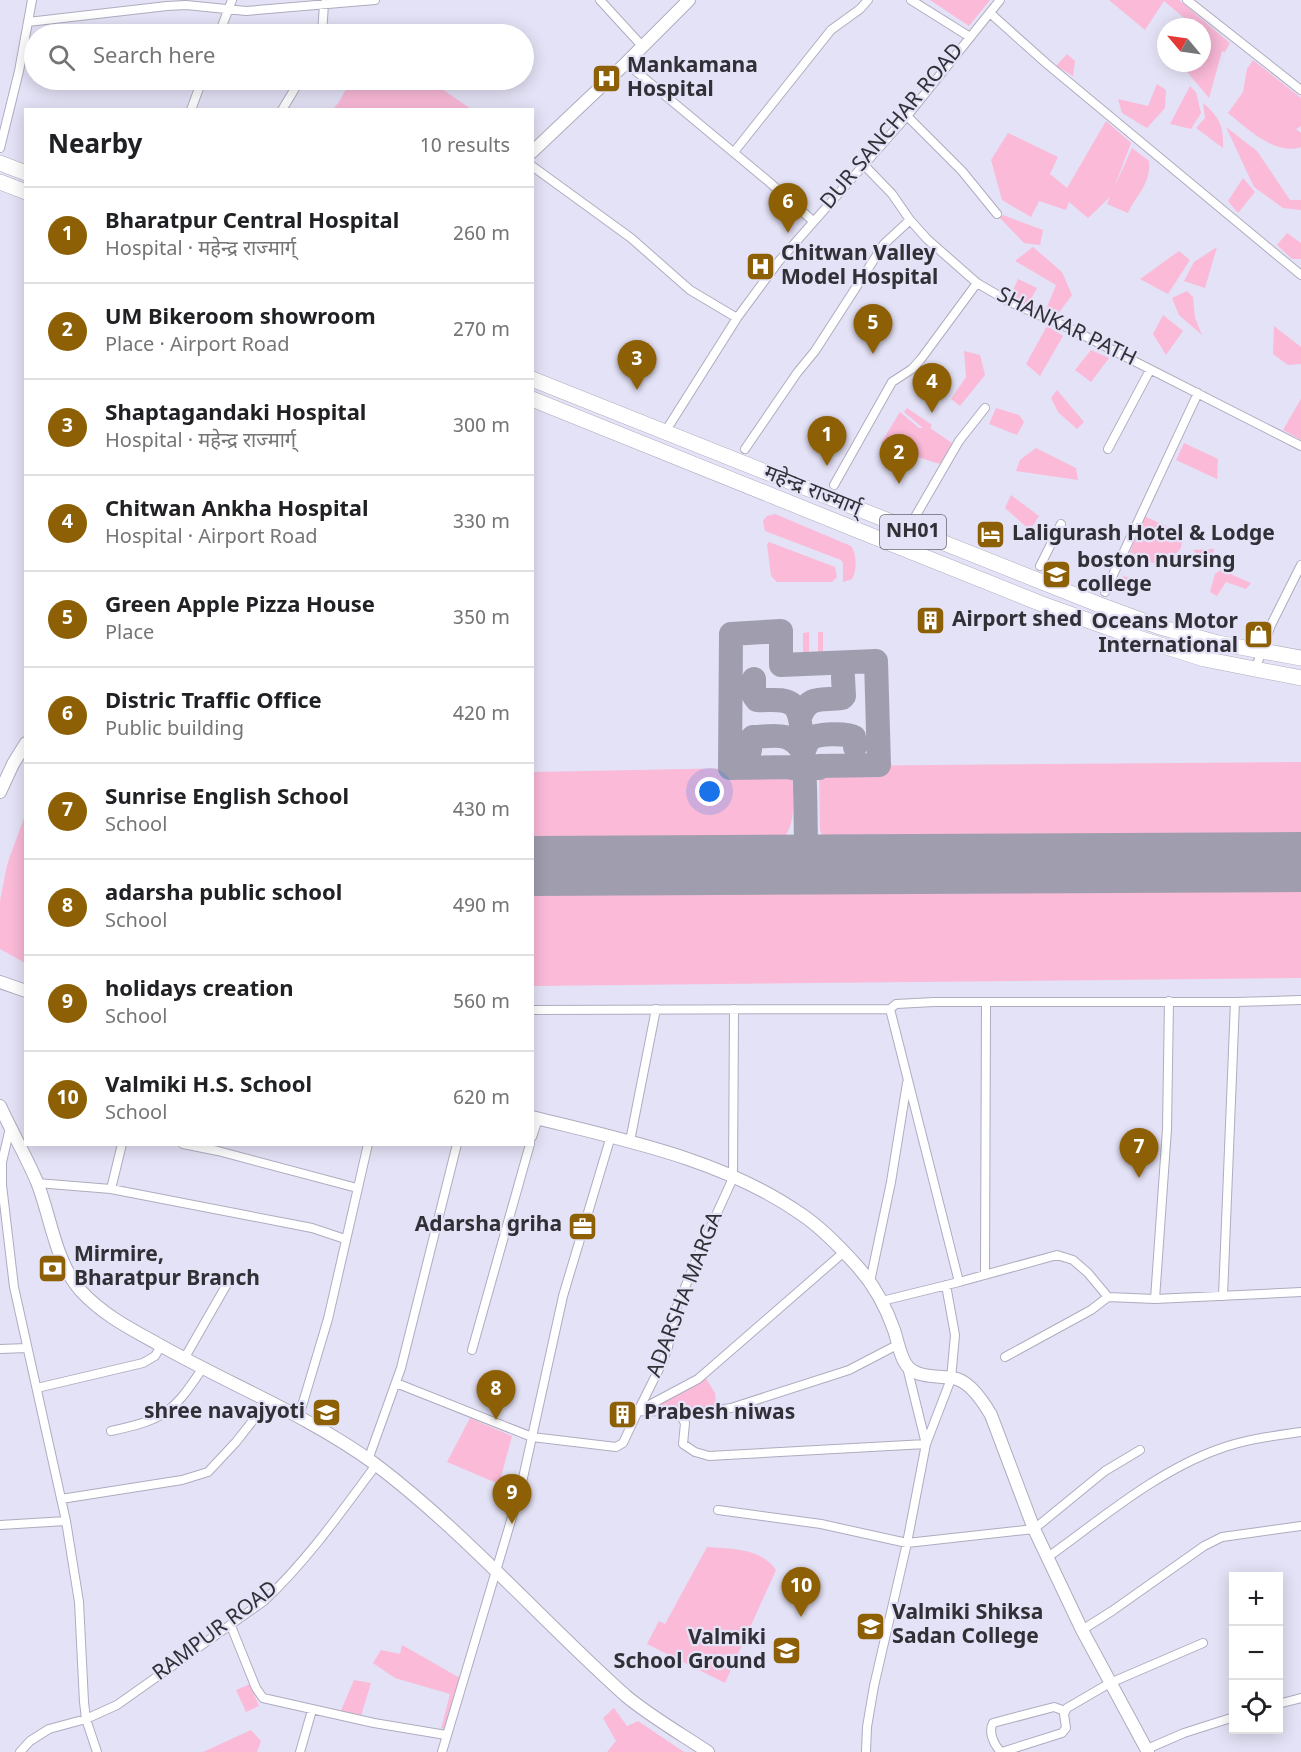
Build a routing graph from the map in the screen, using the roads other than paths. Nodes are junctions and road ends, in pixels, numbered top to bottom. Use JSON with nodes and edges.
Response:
{"nodes":[{"id":1,"x":32,"y":0,"type":"edge"},
{"id":2,"x":133,"y":0,"type":"edge"},
{"id":3,"x":375,"y":0,"type":"edge"},
{"id":4,"x":600,"y":0,"type":"edge"},
{"id":5,"x":689,"y":0,"type":"edge"},
{"id":6,"x":868,"y":0,"type":"edge"},
{"id":7,"x":911,"y":0,"type":"edge"},
{"id":8,"x":1000,"y":0,"type":"edge"},
{"id":9,"x":1187,"y":0,"type":"edge"},
{"id":10,"x":230,"y":4,"type":"edge"},
{"id":11,"x":324,"y":4,"type":"junction"},
{"id":12,"x":132,"y":11,"type":"junction"},
{"id":13,"x":990,"y":13,"type":"junction"},
{"id":14,"x":28,"y":22,"type":"joint"},
{"id":15,"x":223,"y":24,"type":"edge"},
{"id":16,"x":323,"y":24,"type":"edge"},
{"id":17,"x":970,"y":37,"type":"junction"},
{"id":18,"x":24,"y":40,"type":"edge"},
{"id":19,"x":643,"y":47,"type":"junction"},
{"id":20,"x":626,"y":63,"type":"junction"},
{"id":21,"x":198,"y":90,"type":"edge"},
{"id":22,"x":294,"y":90,"type":"edge"},
{"id":23,"x":1301,"y":90,"type":"edge"},
{"id":24,"x":192,"y":108,"type":"edge"},
{"id":25,"x":283,"y":108,"type":"edge"},
{"id":26,"x":907,"y":116,"type":"junction"},
{"id":27,"x":0,"y":148,"type":"edge"},
{"id":28,"x":534,"y":150,"type":"edge"},
{"id":29,"x":734,"y":152,"type":"junction"},
{"id":30,"x":0,"y":164,"type":"edge"},
{"id":31,"x":864,"y":165,"type":"junction"},
{"id":32,"x":534,"y":167,"type":"edge"},
{"id":33,"x":24,"y":172,"type":"edge"},
{"id":34,"x":0,"y":182,"type":"edge"},
{"id":35,"x":24,"y":191,"type":"edge"},
{"id":36,"x":997,"y":214,"type":"dead end"},
{"id":37,"x":910,"y":220,"type":"junction"},
{"id":38,"x":813,"y":221,"type":"junction"},
{"id":39,"x":1301,"y":275,"type":"edge"},
{"id":40,"x":977,"y":284,"type":"junction"},
{"id":41,"x":737,"y":318,"type":"junction"},
{"id":42,"x":1150,"y":370,"type":"junction"},
{"id":43,"x":534,"y":380,"type":"edge"},
{"id":44,"x":1198,"y":393,"type":"junction"},
{"id":45,"x":534,"y":400,"type":"edge"},
{"id":46,"x":985,"y":408,"type":"dead end"},
{"id":47,"x":665,"y":432,"type":"junction"},
{"id":48,"x":1301,"y":447,"type":"edge"},
{"id":49,"x":745,"y":449,"type":"dead end"},
{"id":50,"x":1108,"y":449,"type":"dead end"},
{"id":51,"x":834,"y":484,"type":"dead end"},
{"id":52,"x":915,"y":517,"type":"dead end"},
{"id":53,"x":1061,"y":524,"type":"dead end"},
{"id":54,"x":1301,"y":565,"type":"edge"},
{"id":55,"x":1040,"y":566,"type":"dead end"},
{"id":56,"x":1105,"y":592,"type":"dead end"},
{"id":57,"x":1261,"y":652,"type":"junction"},
{"id":58,"x":1301,"y":658,"type":"edge"},
{"id":59,"x":1255,"y":670,"type":"junction"},
{"id":60,"x":1301,"y":678,"type":"edge"},
{"id":61,"x":24,"y":746,"type":"edge"},
{"id":62,"x":0,"y":792,"type":"edge"},
{"id":63,"x":0,"y":982,"type":"edge"},
{"id":64,"x":24,"y":990,"type":"edge"},
{"id":65,"x":1301,"y":1000,"type":"edge"},
{"id":66,"x":1169,"y":1001,"type":"junction"},
{"id":67,"x":1234,"y":1002,"type":"junction"},
{"id":68,"x":986,"y":1003,"type":"junction"},
{"id":69,"x":890,"y":1008,"type":"junction"},
{"id":70,"x":656,"y":1009,"type":"junction"},
{"id":71,"x":734,"y":1009,"type":"junction"},
{"id":72,"x":534,"y":1010,"type":"edge"},
{"id":73,"x":907,"y":1080,"type":"junction"},
{"id":74,"x":0,"y":1106,"type":"edge"},
{"id":75,"x":535,"y":1118,"type":"edge"},
{"id":76,"x":5,"y":1131,"type":"edge"},
{"id":77,"x":610,"y":1136,"type":"junction"},
{"id":78,"x":630,"y":1141,"type":"junction"},
{"id":79,"x":122,"y":1146,"type":"edge"},
{"id":80,"x":193,"y":1146,"type":"edge"},
{"id":81,"x":368,"y":1146,"type":"edge"},
{"id":82,"x":457,"y":1146,"type":"edge"},
{"id":83,"x":529,"y":1146,"type":"edge"},
{"id":84,"x":733,"y":1178,"type":"junction"},
{"id":85,"x":37,"y":1183,"type":"junction"},
{"id":86,"x":357,"y":1188,"type":"junction"},
{"id":87,"x":111,"y":1189,"type":"junction"},
{"id":88,"x":345,"y":1239,"type":"junction"},
{"id":89,"x":4,"y":1245,"type":"edge"},
{"id":90,"x":844,"y":1252,"type":"junction"},
{"id":91,"x":986,"y":1275,"type":"junction"},
{"id":92,"x":231,"y":1277,"type":"dead end"},
{"id":93,"x":870,"y":1282,"type":"junction"},
{"id":94,"x":959,"y":1282,"type":"junction"},
{"id":95,"x":946,"y":1285,"type":"junction"},
{"id":96,"x":1301,"y":1292,"type":"edge"},
{"id":97,"x":1223,"y":1296,"type":"junction"},
{"id":98,"x":1108,"y":1297,"type":"junction"},
{"id":99,"x":1155,"y":1299,"type":"junction"},
{"id":100,"x":882,"y":1301,"type":"junction"},
{"id":101,"x":898,"y":1344,"type":"junction"},
{"id":102,"x":161,"y":1346,"type":"junction"},
{"id":103,"x":27,"y":1348,"type":"junction"},
{"id":104,"x":0,"y":1349,"type":"edge"},
{"id":105,"x":472,"y":1350,"type":"dead end"},
{"id":106,"x":1005,"y":1357,"type":"dead end"},
{"id":107,"x":184,"y":1359,"type":"junction"},
{"id":108,"x":906,"y":1363,"type":"junction"},
{"id":109,"x":202,"y":1369,"type":"junction"},
{"id":110,"x":951,"y":1378,"type":"junction"},
{"id":111,"x":396,"y":1383,"type":"junction"},
{"id":112,"x":38,"y":1388,"type":"junction"},
{"id":113,"x":269,"y":1400,"type":"junction"},
{"id":114,"x":638,"y":1412,"type":"junction"},
{"id":115,"x":679,"y":1413,"type":"junction"},
{"id":116,"x":299,"y":1416,"type":"junction"},
{"id":117,"x":111,"y":1431,"type":"dead end"},
{"id":118,"x":1301,"y":1432,"type":"edge"},
{"id":119,"x":532,"y":1437,"type":"junction"},
{"id":120,"x":926,"y":1444,"type":"junction"},
{"id":121,"x":1140,"y":1450,"type":"dead end"},
{"id":122,"x":372,"y":1462,"type":"junction"},
{"id":123,"x":61,"y":1499,"type":"junction"},
{"id":124,"x":718,"y":1510,"type":"dead end"},
{"id":125,"x":66,"y":1521,"type":"junction"},
{"id":126,"x":0,"y":1525,"type":"edge"},
{"id":127,"x":1301,"y":1526,"type":"edge"},
{"id":128,"x":1034,"y":1529,"type":"junction"},
{"id":129,"x":908,"y":1543,"type":"junction"},
{"id":130,"x":1048,"y":1557,"type":"junction"},
{"id":131,"x":496,"y":1570,"type":"junction"},
{"id":132,"x":231,"y":1626,"type":"junction"},
{"id":133,"x":1082,"y":1629,"type":"junction"},
{"id":134,"x":1203,"y":1643,"type":"dead end"},
{"id":135,"x":1110,"y":1683,"type":"junction"},
{"id":136,"x":1301,"y":1698,"type":"edge"},
{"id":137,"x":1283,"y":1703,"type":"edge"},
{"id":138,"x":312,"y":1710,"type":"junction"},
{"id":139,"x":1065,"y":1711,"type":"junction"},
{"id":140,"x":1229,"y":1718,"type":"edge"},
{"id":141,"x":86,"y":1719,"type":"junction"},
{"id":142,"x":446,"y":1735,"type":"junction"},
{"id":143,"x":1148,"y":1750,"type":"edge"},
{"id":144,"x":20,"y":1752,"type":"edge"},
{"id":145,"x":97,"y":1752,"type":"edge"},
{"id":146,"x":300,"y":1752,"type":"edge"},
{"id":147,"x":442,"y":1752,"type":"edge"},
{"id":148,"x":708,"y":1752,"type":"edge"},
{"id":149,"x":866,"y":1752,"type":"edge"},
{"id":150,"x":1001,"y":1752,"type":"edge"}],
"edges":[{"from":1,"to":14,"type":"street"},
{"from":2,"to":12,"type":"street"},
{"from":3,"to":11,"type":"street"},
{"from":4,"to":19,"type":"street"},
{"from":5,"to":19,"type":"street"},
{"from":6,"to":29,"type":"street"},
{"from":7,"to":17,"type":"street"},
{"from":8,"to":13,"type":"street","name":"DUR SANCHAR ROAD"},
{"from":9,"to":23,"type":"street"},
{"from":10,"to":11,"type":"street"},
{"from":10,"to":12,"type":"street"},
{"from":10,"to":15,"type":"street"},
{"from":11,"to":16,"type":"street"},
{"from":12,"to":14,"type":"street"},
{"from":13,"to":17,"type":"street","name":"DUR SANCHAR ROAD"},
{"from":13,"to":39,"type":"street"},
{"from":17,"to":26,"type":"street","name":"DUR SANCHAR ROAD"},
{"from":18,"to":27,"type":"street"},
{"from":19,"to":20,"type":"street"},
{"from":20,"to":28,"type":"street"},
{"from":20,"to":29,"type":"street"},
{"from":21,"to":24,"type":"street"},
{"from":22,"to":25,"type":"street"},
{"from":26,"to":31,"type":"street","name":"DUR SANCHAR ROAD"},
{"from":26,"to":36,"type":"street"},
{"from":29,"to":38,"type":"street"},
{"from":30,"to":33,"type":"highway"},
{"from":31,"to":37,"type":"street","name":"SHANKAR PATH"},
{"from":31,"to":38,"type":"street","name":"DUR SANCHAR ROAD"},
{"from":32,"to":41,"type":"street"},
{"from":34,"to":35,"type":"highway"},
{"from":37,"to":40,"type":"street","name":"SHANKAR PATH"},
{"from":37,"to":49,"type":"street"},
{"from":38,"to":41,"type":"street","name":"DUR SANCHAR ROAD"},
{"from":40,"to":42,"type":"street","name":"SHANKAR PATH"},
{"from":40,"to":51,"type":"street"},
{"from":41,"to":47,"type":"street","name":"DUR SANCHAR ROAD"},
{"from":42,"to":44,"type":"street","name":"SHANKAR PATH"},
{"from":42,"to":50,"type":"street"},
{"from":43,"to":47,"type":"highway","name":"महेन्द्र राज्मार्ग्","number":"NH01"},
{"from":44,"to":48,"type":"street","name":"SHANKAR PATH"},
{"from":44,"to":56,"type":"street"},
{"from":45,"to":59,"type":"highway","name":"महेन्द्र राज्मार्ग्","number":"NH01"},
{"from":46,"to":52,"type":"street"},
{"from":47,"to":57,"type":"highway","name":"महेन्द्र राज्मार्ग्","number":"NH01"},
{"from":53,"to":55,"type":"street"},
{"from":54,"to":57,"type":"street"},
{"from":57,"to":58,"type":"highway","name":"महेन्द्र राज्मार्ग्","number":"NH01"},
{"from":57,"to":59,"type":"street"},
{"from":59,"to":60,"type":"highway","name":"महेन्द्र राज्मार्ग्","number":"NH01"},
{"from":61,"to":62,"type":"street"},
{"from":63,"to":64,"type":"street"},
{"from":65,"to":67,"type":"street"},
{"from":66,"to":67,"type":"street"},
{"from":66,"to":68,"type":"street"},
{"from":66,"to":99,"type":"street"},
{"from":67,"to":97,"type":"street"},
{"from":68,"to":69,"type":"street"},
{"from":68,"to":91,"type":"street"},
{"from":69,"to":71,"type":"street"},
{"from":69,"to":73,"type":"street"},
{"from":70,"to":71,"type":"street"},
{"from":70,"to":72,"type":"street"},
{"from":70,"to":78,"type":"street"},
{"from":71,"to":84,"type":"street"},
{"from":73,"to":93,"type":"street"},
{"from":73,"to":94,"type":"street"},
{"from":74,"to":76,"type":"street"},
{"from":75,"to":77,"type":"street"},
{"from":76,"to":85,"type":"street"},
{"from":76,"to":89,"type":"street"},
{"from":77,"to":78,"type":"street"},
{"from":77,"to":119,"type":"street"},
{"from":78,"to":84,"type":"street"},
{"from":79,"to":87,"type":"street"},
{"from":80,"to":86,"type":"street"},
{"from":81,"to":86,"type":"street"},
{"from":82,"to":111,"type":"street","name":"RAMPUR ROAD"},
{"from":83,"to":105,"type":"street"},
{"from":84,"to":90,"type":"street"},
{"from":84,"to":114,"type":"street","name":"ADARSHA MARGA"},
{"from":85,"to":87,"type":"street"},
{"from":85,"to":102,"type":"street"},
{"from":86,"to":88,"type":"street"},
{"from":87,"to":88,"type":"street"},
{"from":88,"to":116,"type":"street"},
{"from":89,"to":103,"type":"street"},
{"from":90,"to":93,"type":"street"},
{"from":90,"to":114,"type":"street"},
{"from":91,"to":94,"type":"street"},
{"from":91,"to":98,"type":"street"},
{"from":92,"to":107,"type":"street"},
{"from":93,"to":100,"type":"street"},
{"from":94,"to":95,"type":"street"},
{"from":95,"to":100,"type":"street"},
{"from":95,"to":110,"type":"street"},
{"from":96,"to":97,"type":"street"},
{"from":97,"to":99,"type":"street"},
{"from":98,"to":99,"type":"street"},
{"from":98,"to":106,"type":"street"},
{"from":100,"to":101,"type":"street"},
{"from":101,"to":108,"type":"street"},
{"from":101,"to":115,"type":"street"},
{"from":102,"to":107,"type":"street"},
{"from":102,"to":112,"type":"street"},
{"from":103,"to":104,"type":"street"},
{"from":103,"to":112,"type":"street"},
{"from":107,"to":109,"type":"street"},
{"from":108,"to":110,"type":"street"},
{"from":108,"to":120,"type":"street"},
{"from":109,"to":113,"type":"street"},
{"from":109,"to":117,"type":"street"},
{"from":110,"to":120,"type":"street"},
{"from":110,"to":128,"type":"street"},
{"from":111,"to":119,"type":"street"},
{"from":111,"to":122,"type":"street","name":"RAMPUR ROAD"},
{"from":112,"to":123,"type":"street"},
{"from":113,"to":116,"type":"street"},
{"from":113,"to":123,"type":"street"},
{"from":114,"to":115,"type":"street"},
{"from":114,"to":119,"type":"street","name":"ADARSHA MARGA"},
{"from":115,"to":120,"type":"street"},
{"from":116,"to":122,"type":"street"},
{"from":118,"to":130,"type":"street"},
{"from":119,"to":131,"type":"street"},
{"from":120,"to":129,"type":"street"},
{"from":121,"to":128,"type":"street"},
{"from":122,"to":131,"type":"street"},
{"from":122,"to":132,"type":"street","name":"RAMPUR ROAD"},
{"from":123,"to":125,"type":"street"},
{"from":124,"to":129,"type":"street"},
{"from":125,"to":126,"type":"street"},
{"from":125,"to":141,"type":"street"},
{"from":127,"to":133,"type":"street"},
{"from":128,"to":129,"type":"street"},
{"from":128,"to":130,"type":"street"},
{"from":129,"to":149,"type":"street"},
{"from":130,"to":133,"type":"street"},
{"from":131,"to":142,"type":"street"},
{"from":131,"to":148,"type":"street"},
{"from":132,"to":138,"type":"street"},
{"from":132,"to":141,"type":"street","name":"RAMPUR ROAD"},
{"from":133,"to":135,"type":"street"},
{"from":134,"to":135,"type":"street"},
{"from":135,"to":139,"type":"street"},
{"from":135,"to":143,"type":"street"},
{"from":136,"to":137,"type":"street"},
{"from":138,"to":142,"type":"street"},
{"from":138,"to":146,"type":"street"},
{"from":139,"to":150,"type":"street"},
{"from":139,"to":150,"type":"street"},
{"from":140,"to":143,"type":"street"},
{"from":141,"to":144,"type":"street","name":"RAMPUR ROAD"},
{"from":141,"to":145,"type":"street"},
{"from":142,"to":147,"type":"street"}]}
